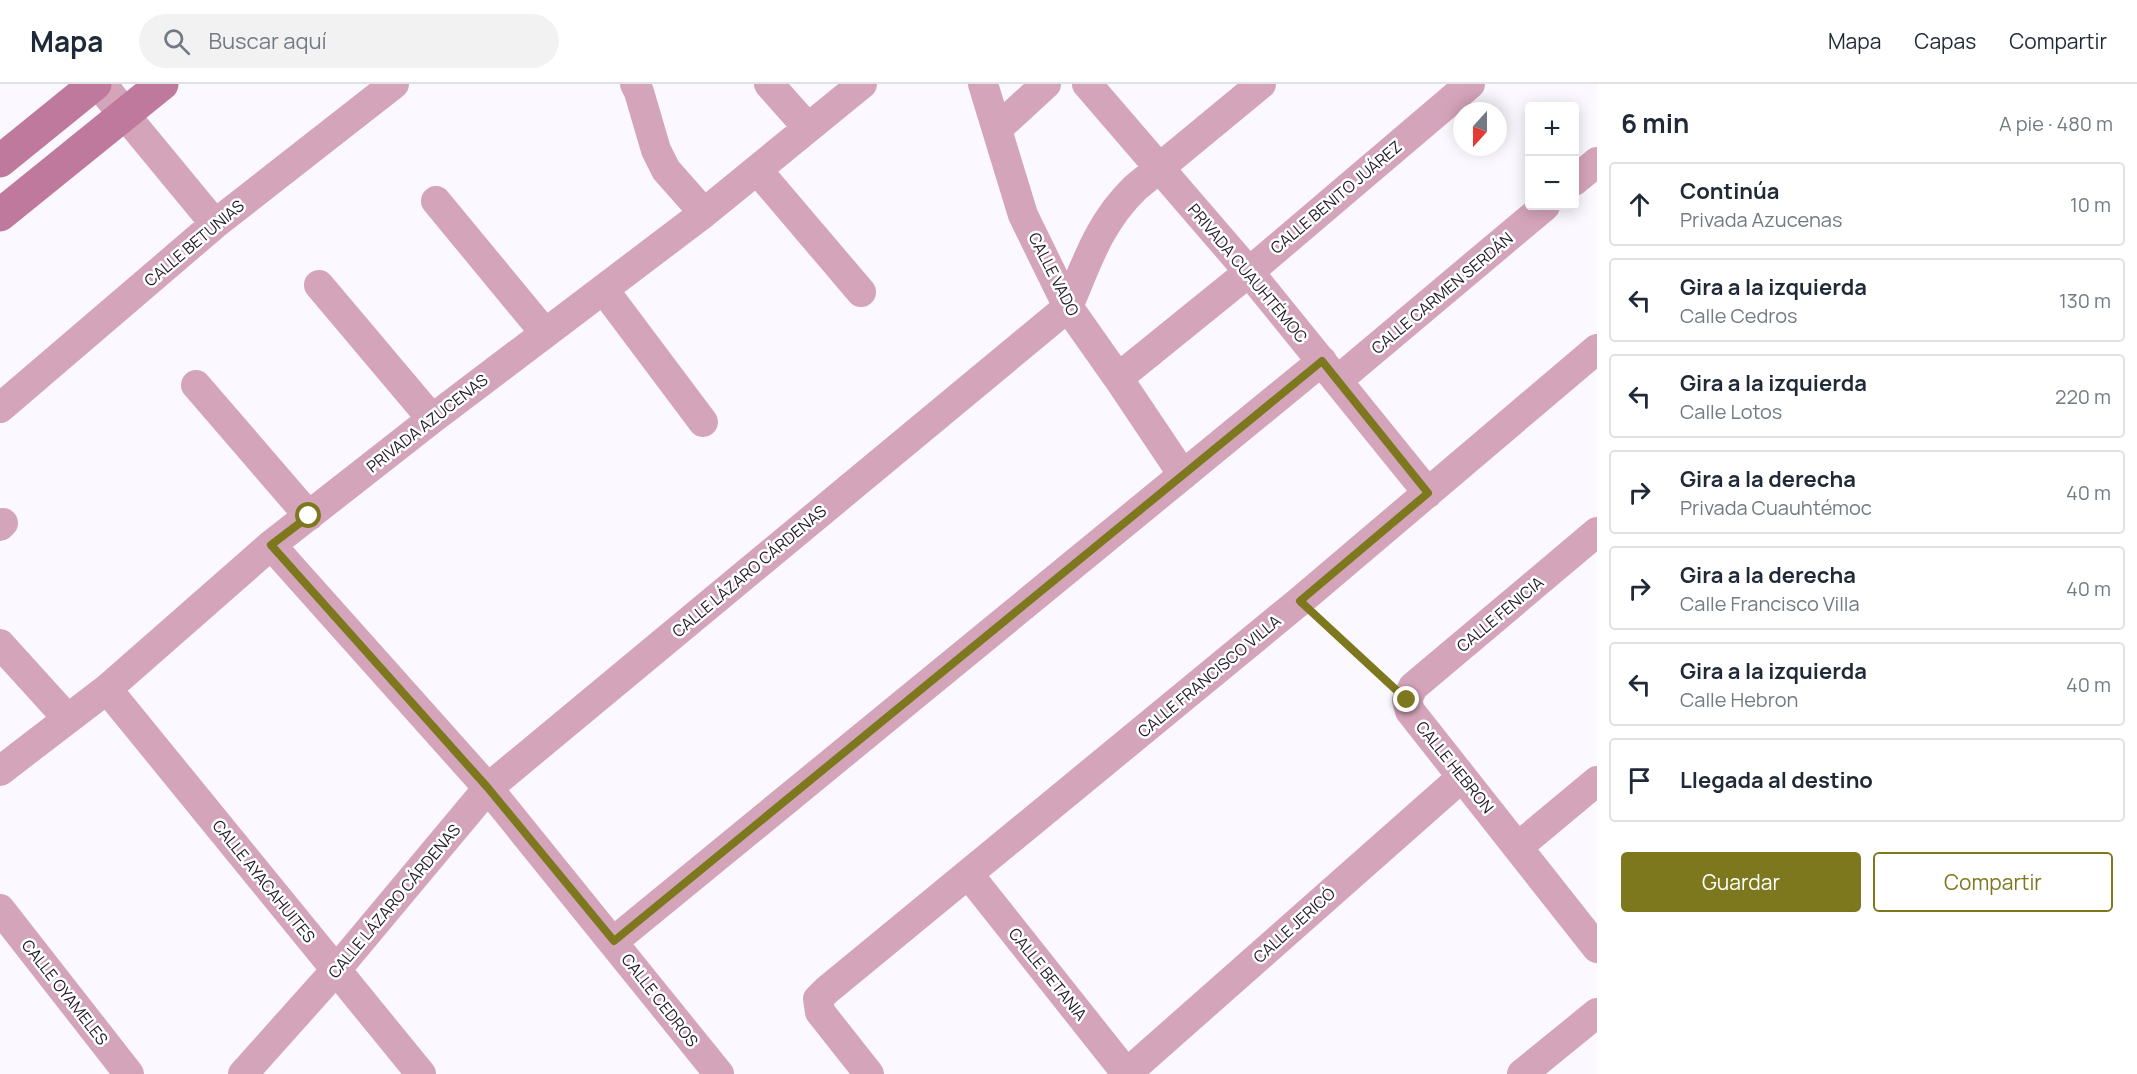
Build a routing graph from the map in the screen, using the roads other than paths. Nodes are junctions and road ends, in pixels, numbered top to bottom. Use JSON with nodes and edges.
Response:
{"nodes":[{"id":1,"x":95,"y":84,"type":"edge"},
{"id":2,"x":100,"y":84,"type":"edge"},
{"id":3,"x":162,"y":84,"type":"edge"},
{"id":4,"x":394,"y":84,"type":"edge"},
{"id":5,"x":635,"y":84,"type":"edge"},
{"id":6,"x":769,"y":84,"type":"edge"},
{"id":7,"x":862,"y":84,"type":"edge"},
{"id":8,"x":983,"y":84,"type":"edge"},
{"id":9,"x":1046,"y":84,"type":"edge"},
{"id":10,"x":1087,"y":84,"type":"edge"},
{"id":11,"x":1261,"y":84,"type":"edge"},
{"id":12,"x":1470,"y":84,"type":"edge"},
{"id":13,"x":125,"y":115,"type":"junction"},
{"id":14,"x":808,"y":128,"type":"junction"},
{"id":15,"x":997,"y":129,"type":"junction"},
{"id":16,"x":0,"y":161,"type":"edge"},
{"id":17,"x":1597,"y":162,"type":"edge"},
{"id":18,"x":1160,"y":170,"type":"junction"},
{"id":19,"x":758,"y":171,"type":"junction"},
{"id":20,"x":1579,"y":178,"type":"edge"},
{"id":21,"x":436,"y":201,"type":"dead end"},
{"id":22,"x":1540,"y":210,"type":"edge"},
{"id":23,"x":704,"y":213,"type":"junction"},
{"id":24,"x":0,"y":215,"type":"edge"},
{"id":25,"x":215,"y":224,"type":"junction"},
{"id":26,"x":1249,"y":272,"type":"junction"},
{"id":27,"x":319,"y":285,"type":"dead end"},
{"id":28,"x":604,"y":290,"type":"junction"},
{"id":29,"x":861,"y":292,"type":"dead end"},
{"id":30,"x":1068,"y":307,"type":"junction"},
{"id":31,"x":545,"y":333,"type":"junction"},
{"id":32,"x":1597,"y":349,"type":"edge"},
{"id":33,"x":1330,"y":371,"type":"junction"},
{"id":34,"x":1118,"y":378,"type":"junction"},
{"id":35,"x":196,"y":385,"type":"dead end"},
{"id":36,"x":0,"y":408,"type":"edge"},
{"id":37,"x":432,"y":419,"type":"junction"},
{"id":38,"x":703,"y":422,"type":"dead end"},
{"id":39,"x":1183,"y":476,"type":"junction"},
{"id":40,"x":1428,"y":493,"type":"junction"},
{"id":41,"x":309,"y":516,"type":"junction"},
{"id":42,"x":1597,"y":532,"type":"edge"},
{"id":43,"x":271,"y":545,"type":"junction"},
{"id":44,"x":0,"y":644,"type":"edge"},
{"id":45,"x":107,"y":689,"type":"junction"},
{"id":46,"x":1407,"y":700,"type":"joint"},
{"id":47,"x":68,"y":719,"type":"junction"},
{"id":48,"x":0,"y":771,"type":"edge"},
{"id":49,"x":1462,"y":777,"type":"junction"},
{"id":50,"x":1597,"y":782,"type":"edge"},
{"id":51,"x":488,"y":788,"type":"junction"},
{"id":52,"x":1519,"y":846,"type":"junction"},
{"id":53,"x":969,"y":875,"type":"junction"},
{"id":54,"x":0,"y":909,"type":"edge"},
{"id":55,"x":614,"y":941,"type":"junction"},
{"id":56,"x":1597,"y":948,"type":"edge"},
{"id":57,"x":336,"y":970,"type":"junction"},
{"id":58,"x":1597,"y":1013,"type":"edge"},
{"id":59,"x":129,"y":1074,"type":"edge"},
{"id":60,"x":243,"y":1074,"type":"edge"},
{"id":61,"x":421,"y":1074,"type":"edge"},
{"id":62,"x":719,"y":1074,"type":"edge"},
{"id":63,"x":869,"y":1074,"type":"edge"},
{"id":64,"x":1127,"y":1074,"type":"edge"},
{"id":65,"x":1522,"y":1074,"type":"edge"}],
"edges":[{"from":1,"to":16,"type":"main road"},
{"from":2,"to":13,"type":"street"},
{"from":3,"to":13,"type":"main road"},
{"from":4,"to":25,"type":"street","name":"CALLE BETUNIAS"},
{"from":5,"to":23,"type":"street"},
{"from":6,"to":14,"type":"street"},
{"from":7,"to":14,"type":"street","name":"PRIVADA AZUCENAS"},
{"from":8,"to":15,"type":"street","name":"CALLE VADO"},
{"from":9,"to":15,"type":"street"},
{"from":10,"to":18,"type":"street","name":"PRIVADA CUAUHTÉMOC"},
{"from":11,"to":18,"type":"street","name":"CALLE LÁZARO CÁRDENAS"},
{"from":12,"to":26,"type":"street","name":"CALLE BENITO JUÁREZ"},
{"from":13,"to":24,"type":"main road"},
{"from":13,"to":25,"type":"street"},
{"from":14,"to":19,"type":"street","name":"PRIVADA AZUCENAS"},
{"from":15,"to":30,"type":"street","name":"CALLE VADO"},
{"from":17,"to":20,"type":"street"},
{"from":18,"to":26,"type":"street","name":"PRIVADA CUAUHTÉMOC"},
{"from":18,"to":30,"type":"street","name":"CALLE LÁZARO CÁRDENAS"},
{"from":19,"to":23,"type":"street","name":"PRIVADA AZUCENAS"},
{"from":19,"to":29,"type":"street"},
{"from":21,"to":31,"type":"street"},
{"from":22,"to":33,"type":"street","name":"CALLE CARMEN SERDÁN"},
{"from":23,"to":28,"type":"street","name":"PRIVADA AZUCENAS"},
{"from":25,"to":36,"type":"street","name":"CALLE BETUNIAS"},
{"from":26,"to":33,"type":"street","name":"PRIVADA CUAUHTÉMOC"},
{"from":26,"to":34,"type":"street","name":"CALLE BENITO JUÁREZ"},
{"from":27,"to":37,"type":"street"},
{"from":28,"to":31,"type":"street","name":"PRIVADA AZUCENAS"},
{"from":28,"to":38,"type":"street"},
{"from":30,"to":34,"type":"street","name":"CALLE VADO"},
{"from":30,"to":51,"type":"street","name":"CALLE LÁZARO CÁRDENAS"},
{"from":31,"to":37,"type":"street","name":"PRIVADA AZUCENAS"},
{"from":32,"to":40,"type":"street","name":"CALLE FRANCISCO VILLA"},
{"from":33,"to":39,"type":"street","name":"CALLE CARMEN SERDÁN"},
{"from":33,"to":40,"type":"street","name":"PRIVADA CUAUHTÉMOC"},
{"from":34,"to":39,"type":"street","name":"CALLE VADO"},
{"from":35,"to":41,"type":"street"},
{"from":37,"to":41,"type":"street","name":"PRIVADA AZUCENAS"},
{"from":39,"to":55,"type":"street","name":"CALLE CARMEN SERDÁN"},
{"from":40,"to":53,"type":"street","name":"CALLE FRANCISCO VILLA"},
{"from":41,"to":43,"type":"street","name":"PRIVADA AZUCENAS"},
{"from":42,"to":46,"type":"street","name":"CALLE FENICIA"},
{"from":43,"to":45,"type":"street","name":"PRIVADA AZUCENAS"},
{"from":43,"to":51,"type":"street","name":"CALLE CEDROS"},
{"from":44,"to":47,"type":"street"},
{"from":45,"to":47,"type":"street","name":"PRIVADA AZUCENAS"},
{"from":45,"to":57,"type":"street","name":"CALLE AYACAHUITES"},
{"from":46,"to":49,"type":"street","name":"CALLE HEBRON"},
{"from":47,"to":48,"type":"street","name":"PRIVADA AZUCENAS"},
{"from":49,"to":52,"type":"street","name":"CALLE HEBRON"},
{"from":49,"to":64,"type":"street","name":"CALLE JERICÓ"},
{"from":50,"to":52,"type":"street"},
{"from":51,"to":55,"type":"street","name":"CALLE CEDROS"},
{"from":51,"to":57,"type":"street","name":"CALLE LÁZARO CÁRDENAS"},
{"from":52,"to":56,"type":"street","name":"CALLE HEBRON"},
{"from":53,"to":63,"type":"street","name":"CALLE FRANCISCO VILLA"},
{"from":53,"to":64,"type":"street","name":"CALLE BETANIA"},
{"from":54,"to":59,"type":"street","name":"CALLE OYAMELES"},
{"from":55,"to":62,"type":"street","name":"CALLE CEDROS"},
{"from":57,"to":60,"type":"street","name":"CALLE LÁZARO CÁRDENAS"},
{"from":57,"to":61,"type":"street","name":"CALLE AYACAHUITES"},
{"from":58,"to":65,"type":"street"}]}
